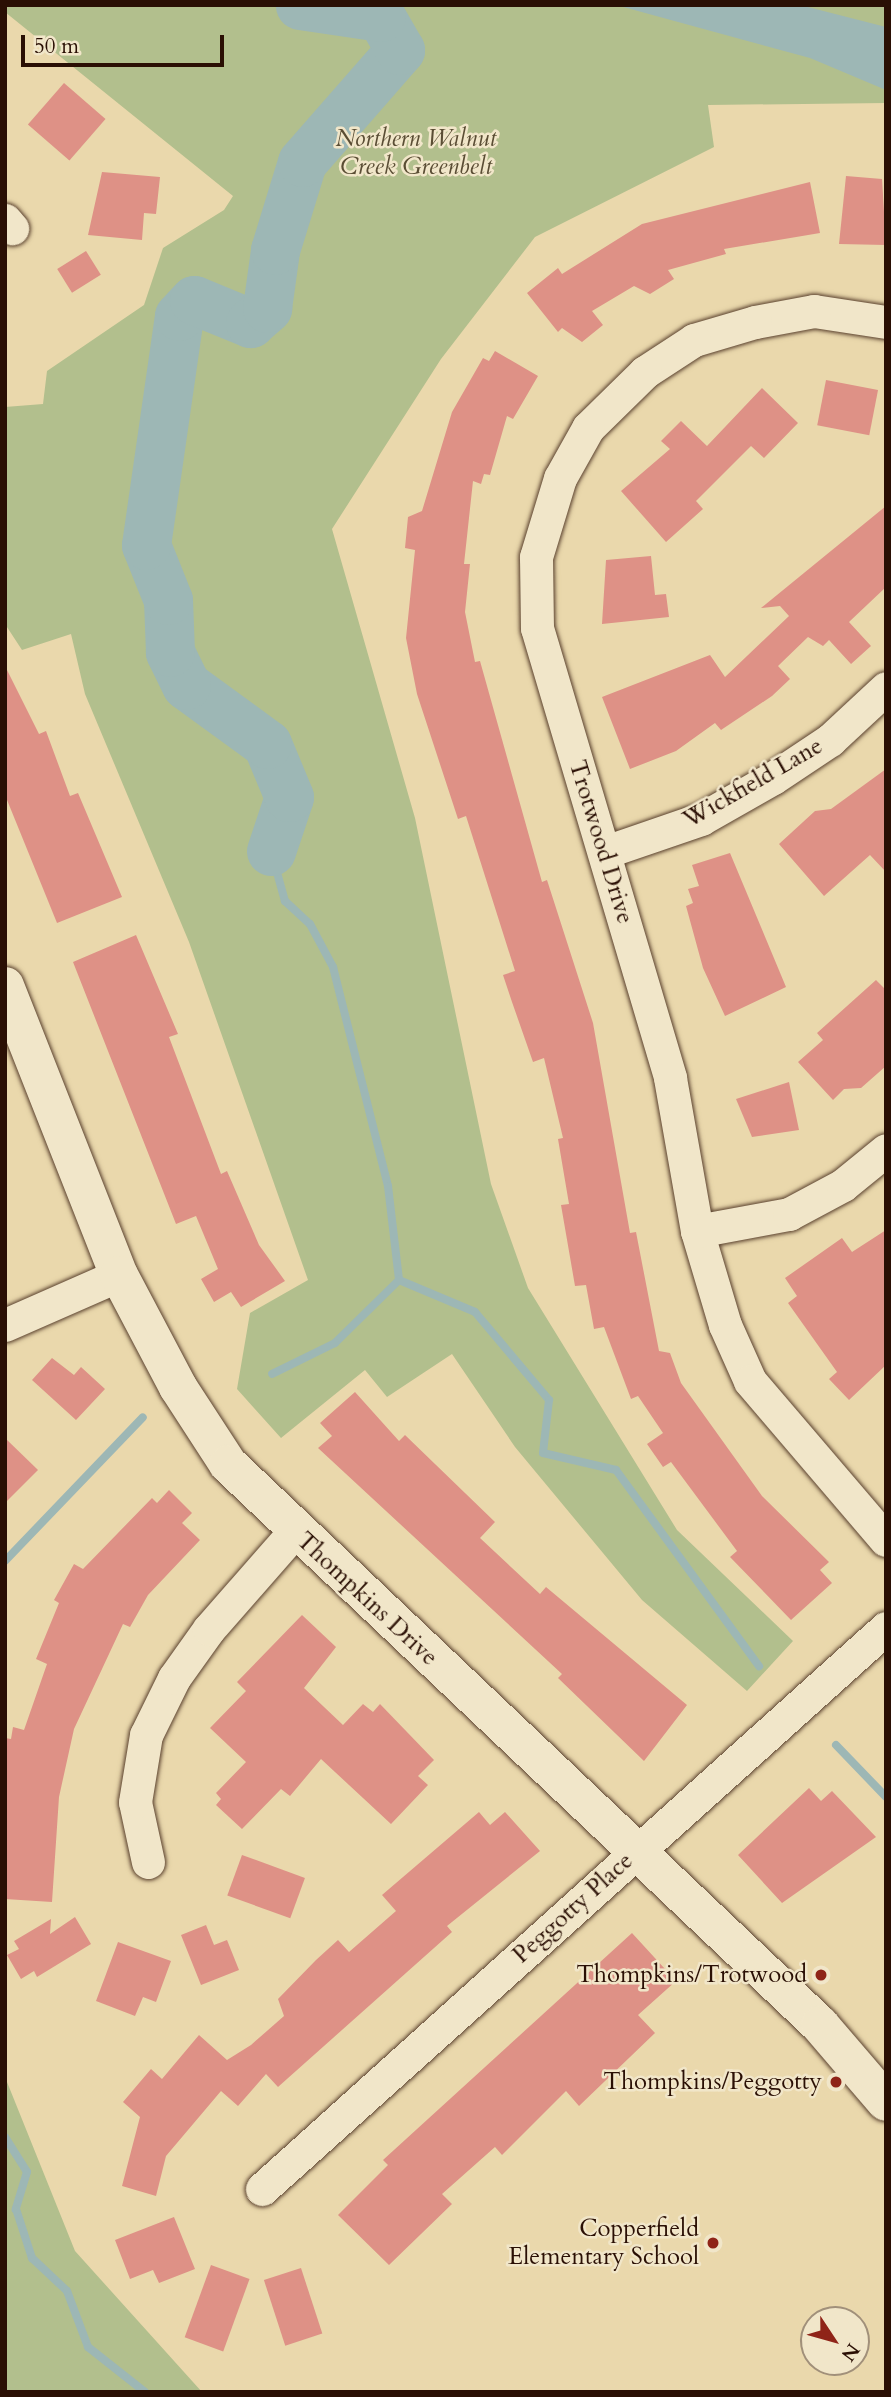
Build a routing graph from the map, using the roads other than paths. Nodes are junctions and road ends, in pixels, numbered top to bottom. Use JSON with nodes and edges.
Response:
{"nodes":[{"id":1,"x":886,"y":322,"type":"edge"},
{"id":2,"x":886,"y":688,"type":"edge"},
{"id":3,"x":605,"y":852,"type":"junction"},
{"id":4,"x":5,"y":986,"type":"edge"},
{"id":5,"x":886,"y":1150,"type":"edge"},
{"id":6,"x":698,"y":1231,"type":"junction"},
{"id":7,"x":119,"y":1275,"type":"junction"},
{"id":8,"x":5,"y":1325,"type":"edge"},
{"id":9,"x":293,"y":1532,"type":"junction"},
{"id":10,"x":886,"y":1539,"type":"edge"},
{"id":11,"x":886,"y":1628,"type":"edge"},
{"id":12,"x":637,"y":1850,"type":"junction"},
{"id":13,"x":148,"y":1862,"type":"dead end"},
{"id":14,"x":886,"y":2102,"type":"edge"},
{"id":15,"x":262,"y":2189,"type":"dead end"}],
"edges":[{"from":1,"to":3,"type":"street","name":"Trotwood Drive"},
{"from":2,"to":3,"type":"street","name":"Wickfield Lane"},
{"from":3,"to":6,"type":"street","name":"Trotwood Drive"},
{"from":4,"to":7,"type":"street","name":"Thompkins Drive"},
{"from":5,"to":6,"type":"street"},
{"from":6,"to":10,"type":"street","name":"Trotwood Drive"},
{"from":7,"to":8,"type":"street"},
{"from":7,"to":9,"type":"street","name":"Thompkins Drive"},
{"from":9,"to":12,"type":"street","name":"Thompkins Drive"},
{"from":9,"to":13,"type":"street"},
{"from":11,"to":12,"type":"street","name":"Peggotty Place"},
{"from":12,"to":14,"type":"street","name":"Thompkins Drive"},
{"from":12,"to":15,"type":"street","name":"Peggotty Place"}]}
